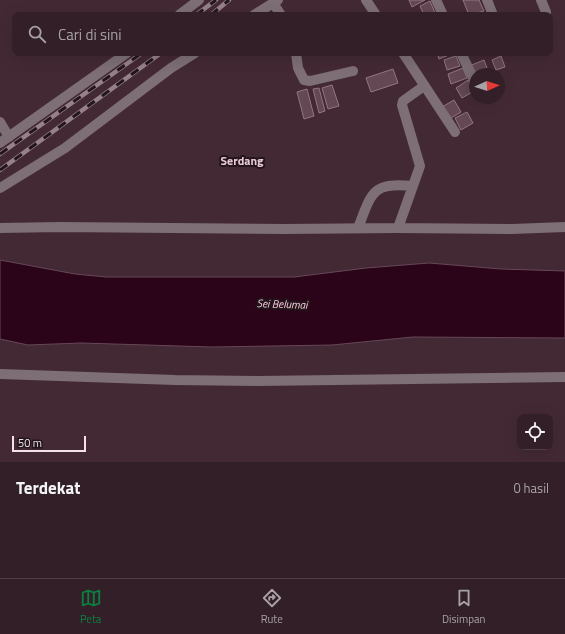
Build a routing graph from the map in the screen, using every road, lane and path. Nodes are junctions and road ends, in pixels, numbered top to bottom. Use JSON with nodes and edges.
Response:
{"nodes":[{"id":1,"x":199,"y":0,"type":"edge"},
{"id":2,"x":366,"y":0,"type":"edge"},
{"id":3,"x":436,"y":0,"type":"edge"},
{"id":4,"x":487,"y":0,"type":"edge"},
{"id":5,"x":541,"y":0,"type":"edge"},
{"id":6,"x":276,"y":2,"type":"edge"},
{"id":7,"x":183,"y":12,"type":"edge"},
{"id":8,"x":259,"y":12,"type":"edge"},
{"id":9,"x":280,"y":12,"type":"edge"},
{"id":10,"x":374,"y":12,"type":"edge"},
{"id":11,"x":442,"y":12,"type":"edge"},
{"id":12,"x":492,"y":12,"type":"edge"},
{"id":13,"x":546,"y":12,"type":"dead end"},
{"id":14,"x":123,"y":56,"type":"edge"},
{"id":15,"x":190,"y":56,"type":"edge"},
{"id":16,"x":296,"y":56,"type":"edge"},
{"id":17,"x":405,"y":56,"type":"edge"},
{"id":18,"x":462,"y":56,"type":"edge"},
{"id":19,"x":352,"y":70,"type":"dead end"},
{"id":20,"x":469,"y":70,"type":"edge"},
{"id":21,"x":424,"y":86,"type":"junction"},
{"id":22,"x":0,"y":122,"type":"edge"},
{"id":23,"x":455,"y":132,"type":"dead end"},
{"id":24,"x":10,"y":137,"type":"junction"},
{"id":25,"x":0,"y":143,"type":"edge"},
{"id":26,"x":413,"y":186,"type":"junction"},
{"id":27,"x":0,"y":188,"type":"edge"},
{"id":28,"x":565,"y":227,"type":"edge"},
{"id":29,"x":0,"y":228,"type":"edge"},
{"id":30,"x":358,"y":228,"type":"junction"},
{"id":31,"x":398,"y":228,"type":"junction"},
{"id":32,"x":0,"y":374,"type":"edge"},
{"id":33,"x":565,"y":377,"type":"edge"}],
"edges":[{"from":1,"to":7,"type":"street"},
{"from":2,"to":10,"type":"street"},
{"from":3,"to":11,"type":"street"},
{"from":4,"to":12,"type":"street"},
{"from":5,"to":13,"type":"street"},
{"from":6,"to":8,"type":"street"},
{"from":6,"to":9,"type":"street"},
{"from":14,"to":24,"type":"street"},
{"from":15,"to":27,"type":"street"},
{"from":16,"to":19,"type":"street"},
{"from":17,"to":21,"type":"street"},
{"from":18,"to":20,"type":"street"},
{"from":21,"to":23,"type":"street"},
{"from":21,"to":26,"type":"street"},
{"from":22,"to":24,"type":"street"},
{"from":24,"to":25,"type":"street"},
{"from":26,"to":30,"type":"street"},
{"from":26,"to":31,"type":"street"},
{"from":28,"to":31,"type":"street"},
{"from":29,"to":30,"type":"street"},
{"from":30,"to":31,"type":"street"},
{"from":32,"to":33,"type":"street"}]}
